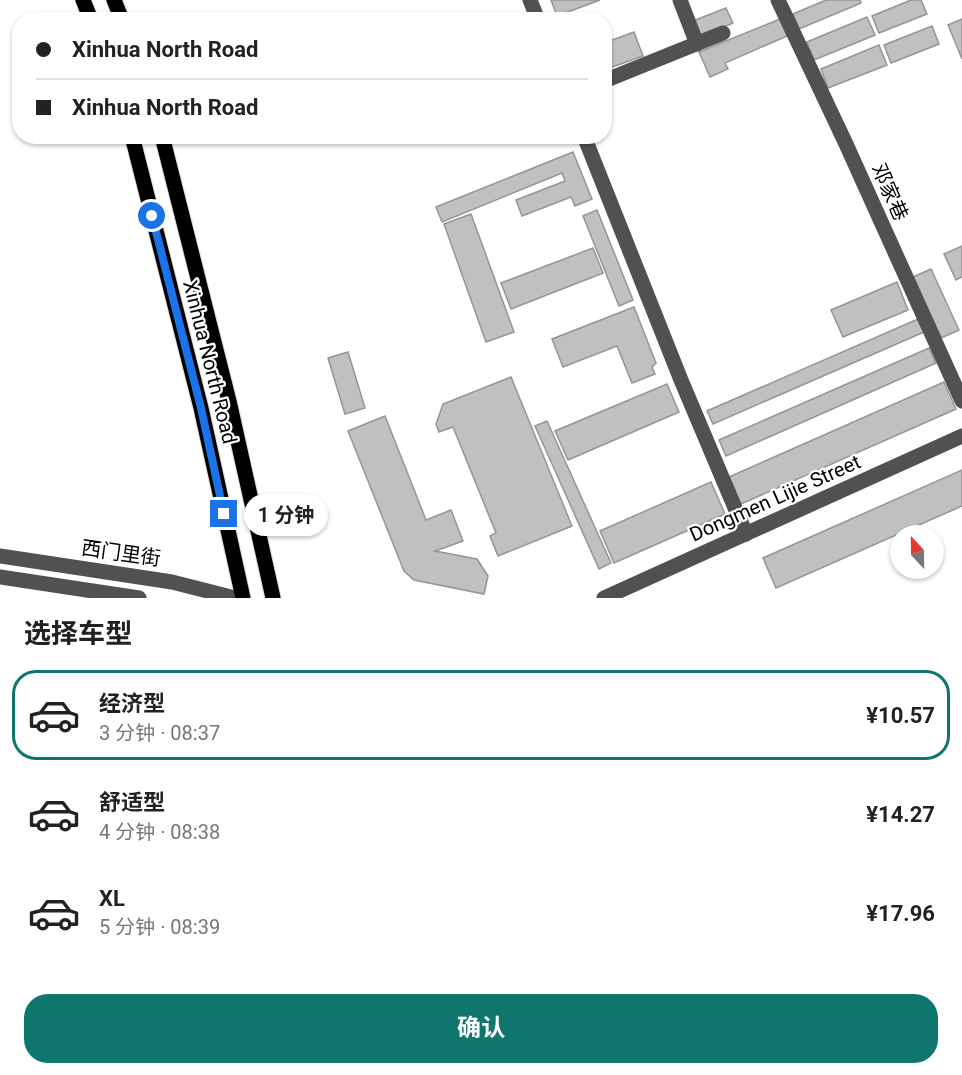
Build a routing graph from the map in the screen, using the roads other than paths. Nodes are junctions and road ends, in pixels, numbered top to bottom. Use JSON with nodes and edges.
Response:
{"nodes":[{"id":1,"x":680,"y":0,"type":"edge"},
{"id":2,"x":778,"y":0,"type":"edge"},
{"id":3,"x":723,"y":33,"type":"dead end"},
{"id":4,"x":698,"y":44,"type":"junction"},
{"id":5,"x":612,"y":78,"type":"edge"},
{"id":6,"x":134,"y":144,"type":"edge"},
{"id":7,"x":164,"y":144,"type":"edge"},
{"id":8,"x":587,"y":144,"type":"edge"},
{"id":9,"x":962,"y":401,"type":"edge"},
{"id":10,"x":962,"y":436,"type":"edge"},
{"id":11,"x":746,"y":534,"type":"junction"},
{"id":12,"x":0,"y":556,"type":"edge"},
{"id":13,"x":0,"y":577,"type":"edge"},
{"id":14,"x":139,"y":598,"type":"edge"},
{"id":15,"x":235,"y":598,"type":"edge"},
{"id":16,"x":243,"y":598,"type":"edge"},
{"id":17,"x":273,"y":598,"type":"edge"},
{"id":18,"x":604,"y":598,"type":"edge"}],
"edges":[{"from":1,"to":4,"type":"street"},
{"from":2,"to":9,"type":"street","name":"邓家巷"},
{"from":3,"to":4,"type":"street"},
{"from":4,"to":5,"type":"street"},
{"from":6,"to":16,"type":"main road","name":"Xinhua North Road"},
{"from":7,"to":17,"type":"main road","name":"Xinhua North Road"},
{"from":8,"to":11,"type":"street"},
{"from":10,"to":11,"type":"street","name":"Dongmen Lijie Street"},
{"from":11,"to":18,"type":"street","name":"Dongmen Lijie Street"},
{"from":12,"to":15,"type":"street","name":"西门里街"},
{"from":13,"to":14,"type":"street"}]}
